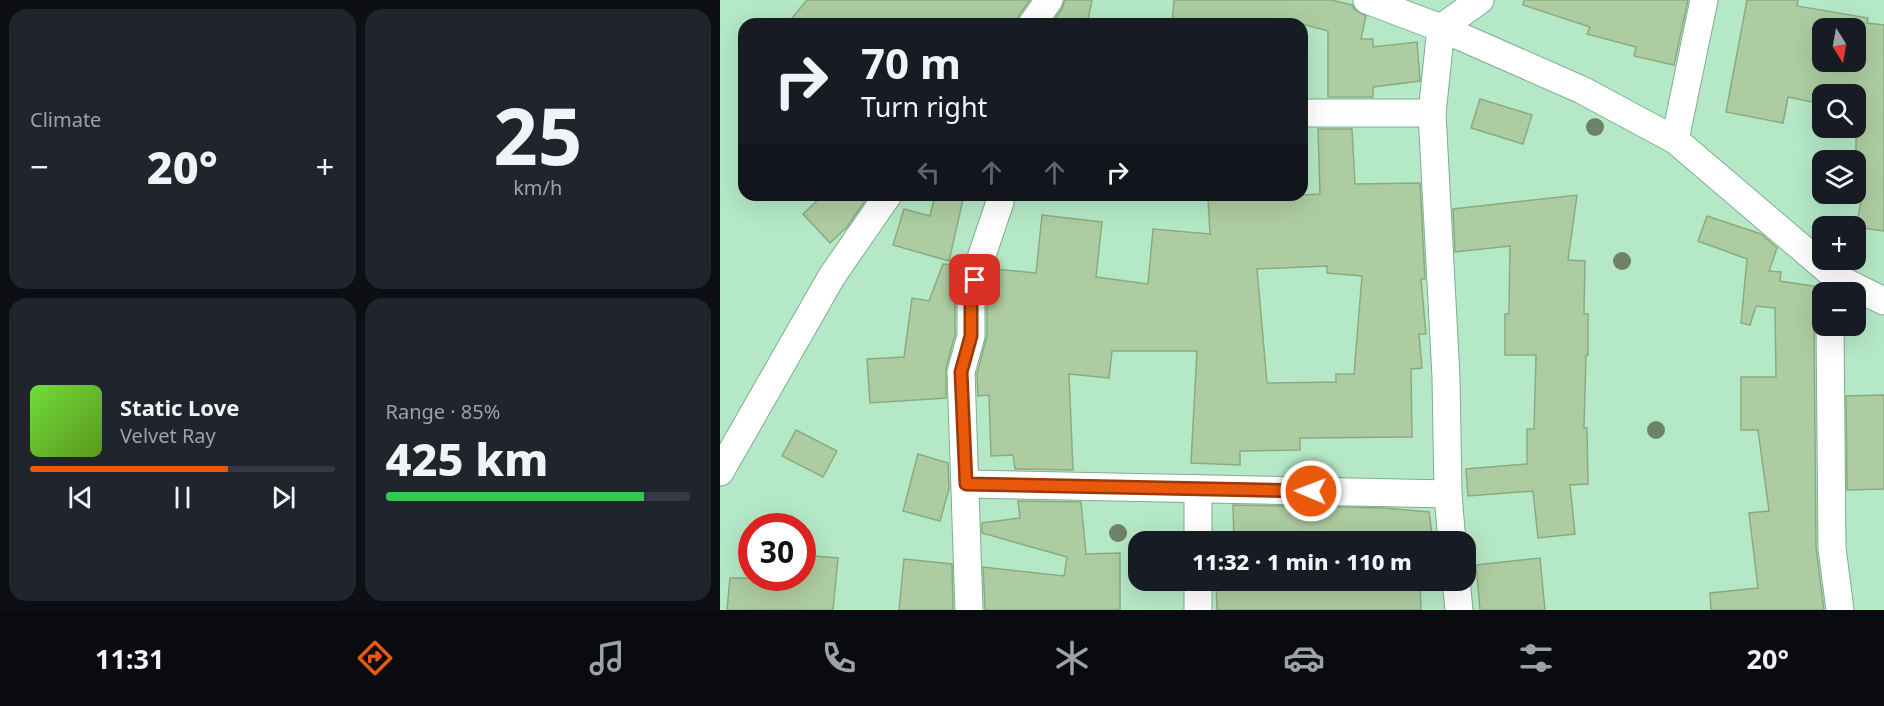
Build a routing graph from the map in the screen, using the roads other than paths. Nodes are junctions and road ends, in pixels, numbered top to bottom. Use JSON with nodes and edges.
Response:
{"nodes":[{"id":1,"x":1049,"y":0,"type":"edge"},
{"id":2,"x":1367,"y":0,"type":"edge"},
{"id":3,"x":1479,"y":0,"type":"edge"},
{"id":4,"x":1704,"y":0,"type":"edge"},
{"id":5,"x":1036,"y":18,"type":"edge"},
{"id":6,"x":1441,"y":28,"type":"junction"},
{"id":7,"x":1308,"y":113,"type":"edge"},
{"id":8,"x":1432,"y":113,"type":"junction"},
{"id":9,"x":1676,"y":140,"type":"junction"},
{"id":10,"x":884,"y":201,"type":"edge"},
{"id":11,"x":1000,"y":202,"type":"dead end"},
{"id":12,"x":1833,"y":282,"type":"edge"},
{"id":13,"x":1866,"y":295,"type":"edge"},
{"id":14,"x":1884,"y":301,"type":"edge"},
{"id":15,"x":1830,"y":336,"type":"edge"},
{"id":16,"x":720,"y":471,"type":"edge"},
{"id":17,"x":966,"y":484,"type":"junction"},
{"id":18,"x":1198,"y":489,"type":"junction"},
{"id":19,"x":1448,"y":495,"type":"junction"},
{"id":20,"x":1198,"y":531,"type":"edge"},
{"id":21,"x":1451,"y":531,"type":"edge"},
{"id":22,"x":1198,"y":591,"type":"edge"},
{"id":23,"x":1457,"y":591,"type":"edge"},
{"id":24,"x":969,"y":610,"type":"edge"},
{"id":25,"x":1198,"y":610,"type":"edge"},
{"id":26,"x":1459,"y":610,"type":"edge"},
{"id":27,"x":1840,"y":610,"type":"edge"}],
"edges":[{"from":1,"to":5,"type":"street"},
{"from":2,"to":6,"type":"street"},
{"from":3,"to":6,"type":"street"},
{"from":4,"to":9,"type":"street"},
{"from":6,"to":8,"type":"street"},
{"from":6,"to":9,"type":"street"},
{"from":7,"to":8,"type":"street"},
{"from":8,"to":19,"type":"street"},
{"from":9,"to":12,"type":"street"},
{"from":10,"to":16,"type":"street"},
{"from":11,"to":17,"type":"street"},
{"from":13,"to":14,"type":"street"},
{"from":15,"to":27,"type":"street"},
{"from":17,"to":18,"type":"street"},
{"from":17,"to":24,"type":"street"},
{"from":18,"to":19,"type":"street"},
{"from":18,"to":20,"type":"street"},
{"from":19,"to":21,"type":"street"},
{"from":22,"to":25,"type":"street"},
{"from":23,"to":26,"type":"street"}]}
